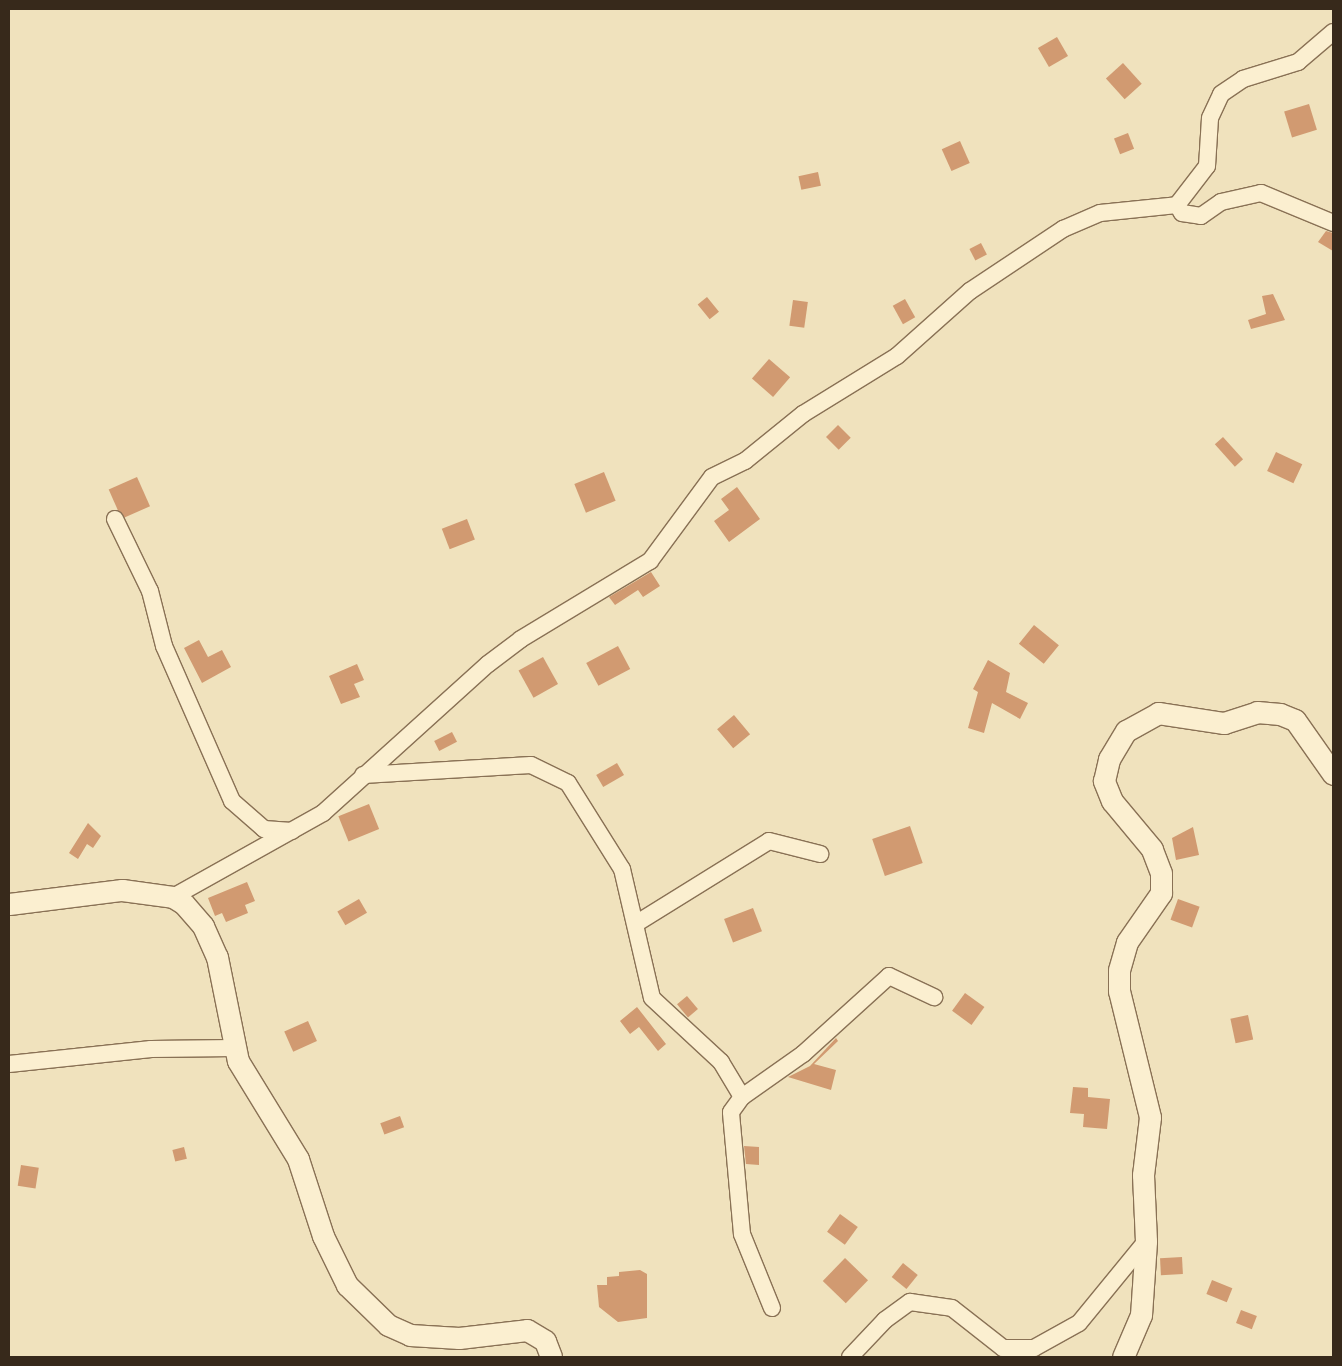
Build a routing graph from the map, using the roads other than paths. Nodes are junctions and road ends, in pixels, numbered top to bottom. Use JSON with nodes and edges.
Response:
{"nodes":[{"id":1,"x":1333,"y":32,"type":"edge"},
{"id":2,"x":1177,"y":205,"type":"junction"},
{"id":3,"x":1333,"y":222,"type":"edge"},
{"id":4,"x":115,"y":519,"type":"dead end"},
{"id":5,"x":1333,"y":774,"type":"edge"},
{"id":6,"x":363,"y":775,"type":"junction"},
{"id":7,"x":292,"y":831,"type":"junction"},
{"id":8,"x":820,"y":854,"type":"dead end"},
{"id":9,"x":172,"y":897,"type":"junction"},
{"id":10,"x":9,"y":904,"type":"edge"},
{"id":11,"x":637,"y":922,"type":"junction"},
{"id":12,"x":934,"y":997,"type":"dead end"},
{"id":13,"x":234,"y":1048,"type":"junction"},
{"id":14,"x":9,"y":1064,"type":"edge"},
{"id":15,"x":742,"y":1097,"type":"junction"},
{"id":16,"x":1146,"y":1241,"type":"junction"},
{"id":17,"x":772,"y":1308,"type":"dead end"},
{"id":18,"x":551,"y":1357,"type":"edge"},
{"id":19,"x":850,"y":1357,"type":"edge"},
{"id":20,"x":1123,"y":1357,"type":"edge"}],
"edges":[{"from":1,"to":2,"type":"street"},
{"from":2,"to":3,"type":"street"},
{"from":2,"to":6,"type":"street"},
{"from":4,"to":7,"type":"street"},
{"from":5,"to":16,"type":"street"},
{"from":6,"to":7,"type":"street"},
{"from":6,"to":11,"type":"street"},
{"from":7,"to":9,"type":"street"},
{"from":8,"to":11,"type":"street"},
{"from":9,"to":10,"type":"street"},
{"from":9,"to":13,"type":"street"},
{"from":11,"to":15,"type":"street"},
{"from":12,"to":15,"type":"street"},
{"from":13,"to":14,"type":"street"},
{"from":13,"to":18,"type":"street"},
{"from":15,"to":17,"type":"street"},
{"from":16,"to":19,"type":"street"},
{"from":16,"to":20,"type":"street"}]}
